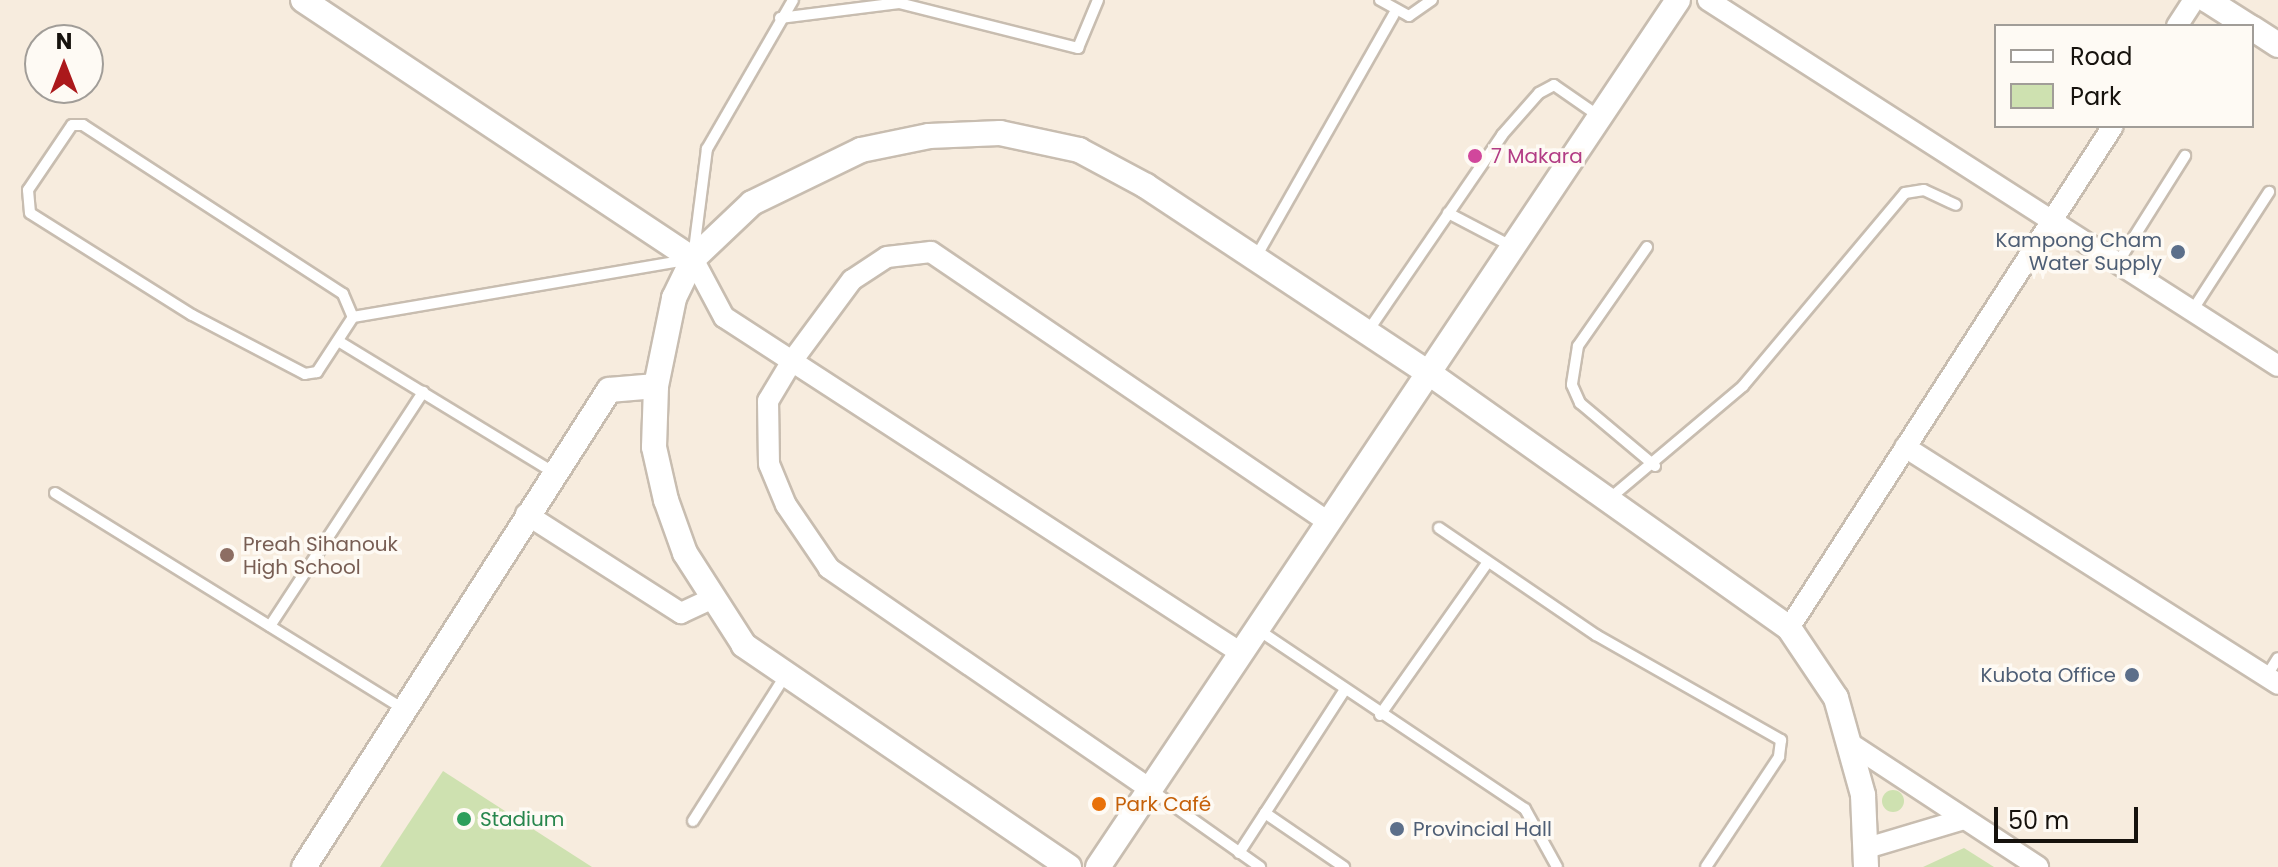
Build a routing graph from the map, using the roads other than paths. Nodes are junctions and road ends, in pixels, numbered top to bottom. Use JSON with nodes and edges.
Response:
{"nodes":[{"id":1,"x":303,"y":0,"type":"edge"},
{"id":2,"x":793,"y":0,"type":"edge"},
{"id":3,"x":1098,"y":0,"type":"edge"},
{"id":4,"x":1380,"y":0,"type":"edge"},
{"id":5,"x":1432,"y":0,"type":"edge"},
{"id":6,"x":1678,"y":0,"type":"edge"},
{"id":7,"x":1708,"y":0,"type":"edge"},
{"id":8,"x":2194,"y":0,"type":"edge"},
{"id":9,"x":2207,"y":0,"type":"edge"},
{"id":10,"x":1394,"y":14,"type":"junction"},
{"id":11,"x":780,"y":18,"type":"junction"},
{"id":12,"x":2178,"y":24,"type":"edge"},
{"id":13,"x":2245,"y":24,"type":"edge"},
{"id":14,"x":2254,"y":30,"type":"edge"},
{"id":15,"x":2278,"y":45,"type":"edge"},
{"id":16,"x":1600,"y":117,"type":"junction"},
{"id":17,"x":2112,"y":128,"type":"edge"},
{"id":18,"x":2185,"y":156,"type":"dead end"},
{"id":19,"x":2269,"y":192,"type":"dead end"},
{"id":20,"x":1956,"y":205,"type":"dead end"},
{"id":21,"x":1448,"y":213,"type":"junction"},
{"id":22,"x":2051,"y":222,"type":"junction"},
{"id":23,"x":1513,"y":247,"type":"junction"},
{"id":24,"x":1647,"y":247,"type":"dead end"},
{"id":25,"x":1256,"y":257,"type":"junction"},
{"id":26,"x":693,"y":259,"type":"junction"},
{"id":27,"x":2117,"y":264,"type":"junction"},
{"id":28,"x":2192,"y":311,"type":"junction"},
{"id":29,"x":353,"y":317,"type":"junction"},
{"id":30,"x":1366,"y":333,"type":"junction"},
{"id":31,"x":340,"y":342,"type":"junction"},
{"id":32,"x":792,"y":361,"type":"junction"},
{"id":33,"x":2278,"y":366,"type":"edge"},
{"id":34,"x":1429,"y":373,"type":"junction"},
{"id":35,"x":656,"y":386,"type":"junction"},
{"id":36,"x":423,"y":392,"type":"junction"},
{"id":37,"x":1905,"y":447,"type":"junction"},
{"id":38,"x":1655,"y":466,"type":"junction"},
{"id":39,"x":553,"y":472,"type":"junction"},
{"id":40,"x":55,"y":493,"type":"dead end"},
{"id":41,"x":1609,"y":499,"type":"junction"},
{"id":42,"x":526,"y":514,"type":"junction"},
{"id":43,"x":1329,"y":522,"type":"junction"},
{"id":44,"x":1439,"y":528,"type":"dead end"},
{"id":45,"x":1488,"y":562,"type":"junction"},
{"id":46,"x":713,"y":598,"type":"junction"},
{"id":47,"x":270,"y":626,"type":"junction"},
{"id":48,"x":1789,"y":628,"type":"junction"},
{"id":49,"x":1257,"y":629,"type":"junction"},
{"id":50,"x":1241,"y":653,"type":"junction"},
{"id":51,"x":2278,"y":658,"type":"edge"},
{"id":52,"x":783,"y":679,"type":"junction"},
{"id":53,"x":2272,"y":681,"type":"edge"},
{"id":54,"x":1344,"y":691,"type":"junction"},
{"id":55,"x":404,"y":709,"type":"junction"},
{"id":56,"x":1380,"y":715,"type":"junction"},
{"id":57,"x":1851,"y":744,"type":"junction"},
{"id":58,"x":1150,"y":789,"type":"junction"},
{"id":59,"x":1265,"y":813,"type":"junction"},
{"id":60,"x":1961,"y":820,"type":"junction"},
{"id":61,"x":693,"y":821,"type":"dead end"},
{"id":62,"x":1239,"y":853,"type":"junction"},
{"id":63,"x":1867,"y":858,"type":"edge"},
{"id":64,"x":1341,"y":866,"type":"edge"},
{"id":65,"x":304,"y":867,"type":"edge"},
{"id":66,"x":1069,"y":867,"type":"edge"},
{"id":67,"x":1098,"y":867,"type":"edge"},
{"id":68,"x":1260,"y":867,"type":"edge"},
{"id":69,"x":1557,"y":867,"type":"edge"},
{"id":70,"x":1706,"y":867,"type":"edge"},
{"id":71,"x":2038,"y":867,"type":"edge"}],
"edges":[{"from":1,"to":26,"type":"street"},
{"from":2,"to":11,"type":"lane"},
{"from":3,"to":11,"type":"lane"},
{"from":4,"to":10,"type":"lane"},
{"from":5,"to":10,"type":"lane"},
{"from":6,"to":16,"type":"street"},
{"from":7,"to":22,"type":"street"},
{"from":8,"to":12,"type":"street"},
{"from":9,"to":13,"type":"street"},
{"from":10,"to":25,"type":"lane"},
{"from":11,"to":26,"type":"lane"},
{"from":14,"to":15,"type":"street"},
{"from":16,"to":21,"type":"lane"},
{"from":16,"to":23,"type":"street"},
{"from":17,"to":22,"type":"street"},
{"from":18,"to":27,"type":"lane"},
{"from":19,"to":28,"type":"lane"},
{"from":20,"to":38,"type":"lane"},
{"from":21,"to":23,"type":"lane"},
{"from":21,"to":30,"type":"lane"},
{"from":22,"to":27,"type":"street"},
{"from":22,"to":37,"type":"street"},
{"from":23,"to":34,"type":"street"},
{"from":24,"to":38,"type":"lane"},
{"from":25,"to":26,"type":"street"},
{"from":25,"to":30,"type":"street"},
{"from":26,"to":29,"type":"lane"},
{"from":26,"to":32,"type":"street"},
{"from":26,"to":35,"type":"street"},
{"from":27,"to":28,"type":"street"},
{"from":28,"to":33,"type":"street"},
{"from":29,"to":31,"type":"lane"},
{"from":29,"to":31,"type":"lane"},
{"from":30,"to":34,"type":"street"},
{"from":31,"to":36,"type":"lane"},
{"from":32,"to":43,"type":"street"},
{"from":32,"to":50,"type":"street"},
{"from":32,"to":58,"type":"street"},
{"from":34,"to":41,"type":"street"},
{"from":34,"to":43,"type":"street"},
{"from":35,"to":39,"type":"street"},
{"from":35,"to":46,"type":"street"},
{"from":36,"to":39,"type":"lane"},
{"from":36,"to":47,"type":"lane"},
{"from":37,"to":48,"type":"street"},
{"from":37,"to":53,"type":"street"},
{"from":38,"to":41,"type":"lane"},
{"from":39,"to":42,"type":"street"},
{"from":40,"to":47,"type":"lane"},
{"from":41,"to":48,"type":"street"},
{"from":42,"to":46,"type":"street"},
{"from":42,"to":55,"type":"street"},
{"from":43,"to":49,"type":"street"},
{"from":44,"to":45,"type":"lane"},
{"from":45,"to":56,"type":"lane"},
{"from":45,"to":70,"type":"lane"},
{"from":46,"to":52,"type":"street"},
{"from":47,"to":55,"type":"lane"},
{"from":48,"to":57,"type":"street"},
{"from":49,"to":50,"type":"street"},
{"from":49,"to":54,"type":"lane"},
{"from":50,"to":58,"type":"street"},
{"from":51,"to":53,"type":"lane"},
{"from":52,"to":61,"type":"lane"},
{"from":52,"to":66,"type":"street"},
{"from":54,"to":56,"type":"lane"},
{"from":54,"to":59,"type":"lane"},
{"from":55,"to":65,"type":"street"},
{"from":56,"to":69,"type":"lane"},
{"from":57,"to":60,"type":"street"},
{"from":57,"to":63,"type":"street"},
{"from":58,"to":62,"type":"lane"},
{"from":58,"to":67,"type":"street"},
{"from":59,"to":62,"type":"lane"},
{"from":59,"to":64,"type":"lane"},
{"from":60,"to":63,"type":"street"},
{"from":60,"to":71,"type":"street"},
{"from":62,"to":68,"type":"lane"}]}
